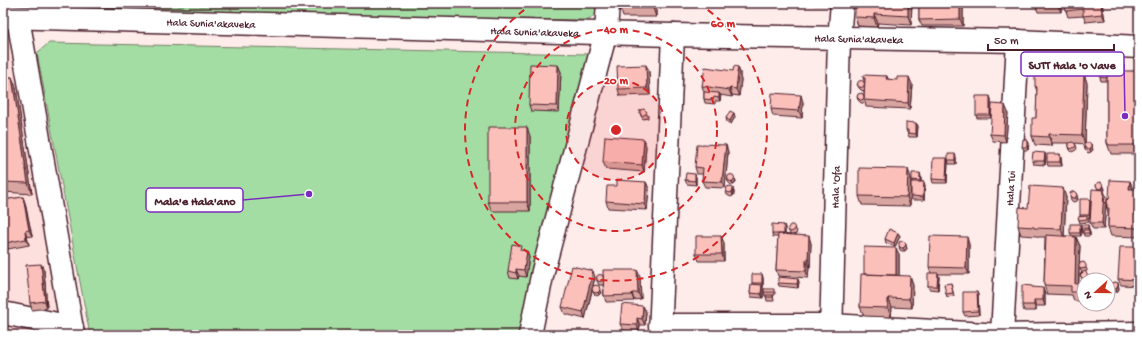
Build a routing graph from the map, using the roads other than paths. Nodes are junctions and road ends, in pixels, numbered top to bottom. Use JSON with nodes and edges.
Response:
{"nodes":[{"id":1,"x":608,"y":3,"type":"edge"},
{"id":2,"x":842,"y":3,"type":"edge"},
{"id":3,"x":11,"y":17,"type":"edge"},
{"id":4,"x":606,"y":32,"type":"junction"},
{"id":5,"x":673,"y":35,"type":"junction"},
{"id":6,"x":839,"y":39,"type":"junction"},
{"id":7,"x":1018,"y":41,"type":"junction"},
{"id":8,"x":1139,"y":47,"type":"edge"},
{"id":9,"x":3,"y":313,"type":"edge"},
{"id":10,"x":660,"y":330,"type":"edge"},
{"id":11,"x":831,"y":330,"type":"edge"},
{"id":12,"x":72,"y":331,"type":"edge"},
{"id":13,"x":1139,"y":334,"type":"edge"},
{"id":14,"x":530,"y":335,"type":"edge"},
{"id":15,"x":1002,"y":335,"type":"edge"}],
"edges":[{"from":1,"to":4,"type":"street"},
{"from":2,"to":6,"type":"street","name":"Hala 'Ofa"},
{"from":3,"to":4,"type":"street","name":"Hala Sunia'akaveka"},
{"from":3,"to":12,"type":"street"},
{"from":4,"to":5,"type":"street","name":"Hala Sunia'akaveka"},
{"from":4,"to":14,"type":"street"},
{"from":5,"to":6,"type":"street","name":"Hala Sunia'akaveka"},
{"from":5,"to":10,"type":"street"},
{"from":6,"to":7,"type":"street","name":"Hala Sunia'akaveka"},
{"from":6,"to":11,"type":"street","name":"Hala 'Ofa"},
{"from":7,"to":8,"type":"street","name":"Hala Sunia'akaveka"},
{"from":7,"to":15,"type":"street","name":"Hala Tui"},
{"from":9,"to":12,"type":"street"},
{"from":10,"to":11,"type":"street"},
{"from":11,"to":15,"type":"street"},
{"from":13,"to":15,"type":"street"}]}
